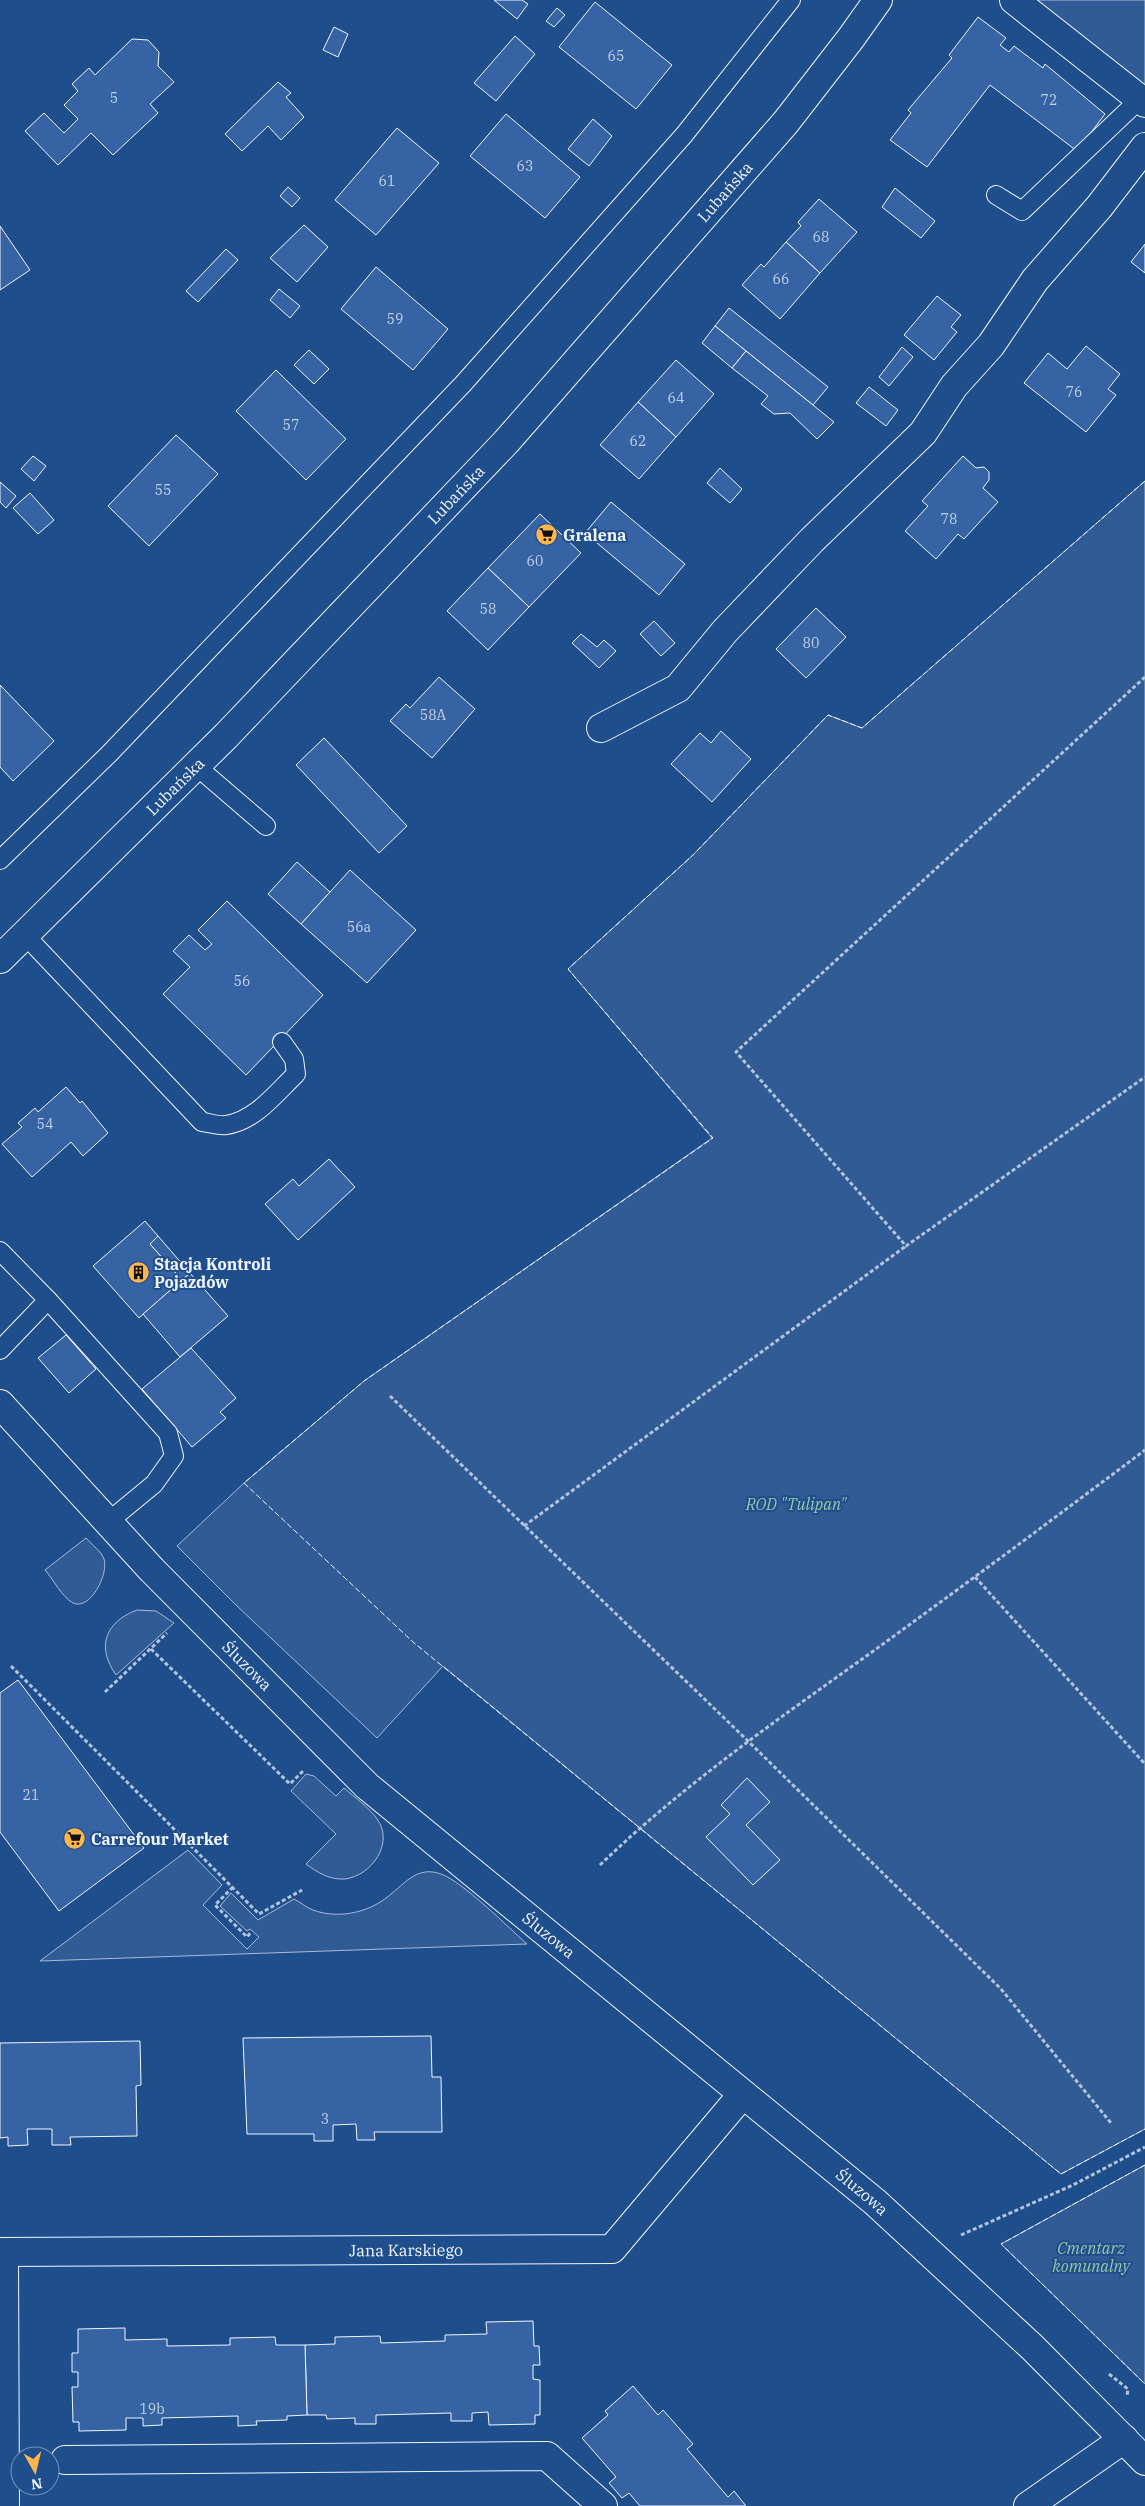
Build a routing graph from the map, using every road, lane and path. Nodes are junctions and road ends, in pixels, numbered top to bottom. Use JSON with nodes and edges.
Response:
{"nodes":[{"id":1,"x":791,"y":0,"type":"edge"},
{"id":2,"x":878,"y":0,"type":"edge"},
{"id":3,"x":1014,"y":0,"type":"edge"},
{"id":4,"x":1142,"y":101,"type":"edge"},
{"id":5,"x":1145,"y":147,"type":"edge"},
{"id":6,"x":996,"y":196,"type":"dead end"},
{"id":7,"x":1145,"y":677,"type":"edge"},
{"id":8,"x":601,"y":728,"type":"dead end"},
{"id":9,"x":195,"y":765,"type":"junction"},
{"id":10,"x":266,"y":826,"type":"dead end"},
{"id":11,"x":0,"y":860,"type":"edge"},
{"id":12,"x":24,"y":934,"type":"junction"},
{"id":13,"x":0,"y":958,"type":"edge"},
{"id":14,"x":282,"y":1042,"type":"dead end"},
{"id":15,"x":1145,"y":1077,"type":"edge"},
{"id":16,"x":906,"y":1246,"type":"junction"},
{"id":17,"x":0,"y":1251,"type":"edge"},
{"id":18,"x":48,"y":1300,"type":"junction"},
{"id":19,"x":0,"y":1350,"type":"edge"},
{"id":20,"x":390,"y":1396,"type":"dead end"},
{"id":21,"x":0,"y":1404,"type":"edge"},
{"id":22,"x":1145,"y":1450,"type":"edge"},
{"id":23,"x":108,"y":1522,"type":"junction"},
{"id":24,"x":524,"y":1526,"type":"junction"},
{"id":25,"x":975,"y":1577,"type":"junction"},
{"id":26,"x":170,"y":1631,"type":"dead end"},
{"id":27,"x":151,"y":1649,"type":"junction"},
{"id":28,"x":11,"y":1666,"type":"dead end"},
{"id":29,"x":105,"y":1692,"type":"dead end"},
{"id":30,"x":748,"y":1741,"type":"junction"},
{"id":31,"x":1145,"y":1764,"type":"edge"},
{"id":32,"x":312,"y":1770,"type":"dead end"},
{"id":33,"x":600,"y":1864,"type":"dead end"},
{"id":34,"x":233,"y":1887,"type":"junction"},
{"id":35,"x":302,"y":1890,"type":"dead end"},
{"id":36,"x":251,"y":1932,"type":"dead end"},
{"id":37,"x":742,"y":2095,"type":"junction"},
{"id":38,"x":1111,"y":2123,"type":"dead end"},
{"id":39,"x":1145,"y":2147,"type":"edge"},
{"id":40,"x":954,"y":2229,"type":"dead end"},
{"id":41,"x":962,"y":2235,"type":"junction"},
{"id":42,"x":969,"y":2242,"type":"dead end"},
{"id":43,"x":928,"y":2250,"type":"junction"},
{"id":44,"x":2,"y":2252,"type":"edge"},
{"id":45,"x":1108,"y":2373,"type":"dead end"},
{"id":46,"x":1128,"y":2388,"type":"dead end"},
{"id":47,"x":1124,"y":2438,"type":"junction"},
{"id":48,"x":66,"y":2460,"type":"dead end"},
{"id":49,"x":1145,"y":2461,"type":"edge"},
{"id":50,"x":5,"y":2506,"type":"edge"},
{"id":51,"x":603,"y":2506,"type":"edge"},
{"id":52,"x":1028,"y":2506,"type":"edge"}],
"edges":[{"from":1,"to":11,"type":"lane"},
{"from":2,"to":9,"type":"street","name":"Lubańska"},
{"from":3,"to":4,"type":"street"},
{"from":4,"to":6,"type":"lane"},
{"from":5,"to":8,"type":"street"},
{"from":7,"to":16,"type":"path"},
{"from":9,"to":10,"type":"lane"},
{"from":9,"to":12,"type":"street","name":"Lubańska"},
{"from":12,"to":13,"type":"street","name":"Lubańska"},
{"from":12,"to":14,"type":"lane"},
{"from":15,"to":16,"type":"path"},
{"from":16,"to":24,"type":"path"},
{"from":17,"to":18,"type":"lane"},
{"from":18,"to":19,"type":"lane"},
{"from":18,"to":23,"type":"lane"},
{"from":20,"to":24,"type":"path"},
{"from":21,"to":23,"type":"street","name":"Śluzowa"},
{"from":22,"to":25,"type":"path"},
{"from":23,"to":37,"type":"street","name":"Śluzowa"},
{"from":24,"to":30,"type":"path"},
{"from":25,"to":30,"type":"path"},
{"from":25,"to":31,"type":"path"},
{"from":26,"to":27,"type":"path"},
{"from":27,"to":29,"type":"path"},
{"from":27,"to":32,"type":"path"},
{"from":28,"to":34,"type":"path"},
{"from":30,"to":33,"type":"path"},
{"from":30,"to":38,"type":"path"},
{"from":34,"to":35,"type":"path"},
{"from":34,"to":36,"type":"path"},
{"from":37,"to":43,"type":"street","name":"Śluzowa"},
{"from":37,"to":44,"type":"street","name":"Jana Karskiego"},
{"from":39,"to":41,"type":"path"},
{"from":40,"to":41,"type":"path"},
{"from":41,"to":42,"type":"path"},
{"from":41,"to":43,"type":"path"},
{"from":43,"to":47,"type":"street","name":"Śluzowa"},
{"from":44,"to":50,"type":"street"},
{"from":45,"to":46,"type":"path"},
{"from":47,"to":49,"type":"street","name":"Śluzowa"},
{"from":47,"to":52,"type":"street"},
{"from":48,"to":51,"type":"street"}]}
